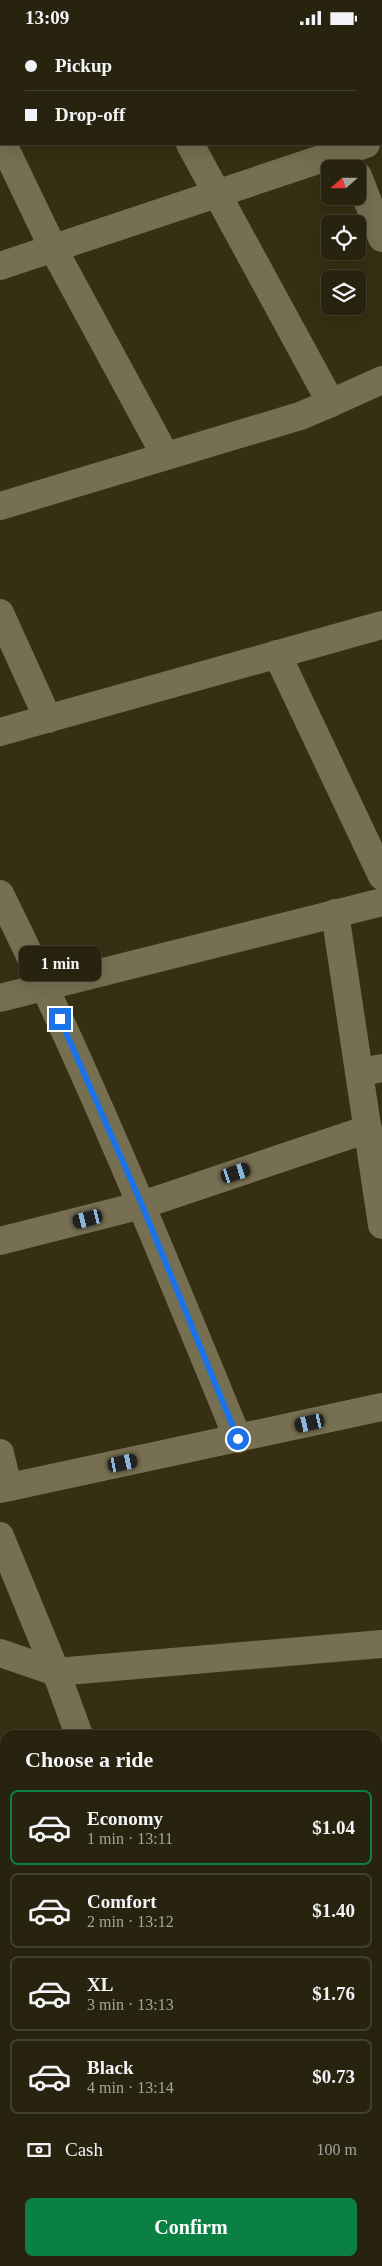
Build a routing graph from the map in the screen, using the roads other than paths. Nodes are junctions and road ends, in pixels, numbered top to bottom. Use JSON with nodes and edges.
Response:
{"nodes":[{"id":1,"x":3,"y":145,"type":"edge"},
{"id":2,"x":191,"y":145,"type":"edge"},
{"id":3,"x":353,"y":151,"type":"edge"},
{"id":4,"x":216,"y":193,"type":"junction"},
{"id":5,"x":366,"y":197,"type":"edge"},
{"id":6,"x":382,"y":238,"type":"edge"},
{"id":7,"x":54,"y":248,"type":"junction"},
{"id":8,"x":0,"y":266,"type":"edge"},
{"id":9,"x":382,"y":380,"type":"edge"},
{"id":10,"x":331,"y":403,"type":"junction"},
{"id":11,"x":165,"y":455,"type":"junction"},
{"id":12,"x":0,"y":506,"type":"edge"},
{"id":13,"x":0,"y":613,"type":"edge"},
{"id":14,"x":382,"y":625,"type":"edge"},
{"id":15,"x":277,"y":654,"type":"junction"},
{"id":16,"x":48,"y":719,"type":"junction"},
{"id":17,"x":0,"y":732,"type":"edge"},
{"id":18,"x":382,"y":876,"type":"edge"},
{"id":19,"x":0,"y":894,"type":"edge"},
{"id":20,"x":382,"y":902,"type":"edge"},
{"id":21,"x":335,"y":913,"type":"junction"},
{"id":22,"x":45,"y":985,"type":"junction"},
{"id":23,"x":0,"y":998,"type":"edge"},
{"id":24,"x":371,"y":1070,"type":"edge"},
{"id":25,"x":368,"y":1129,"type":"junction"},
{"id":26,"x":142,"y":1205,"type":"junction"},
{"id":27,"x":382,"y":1225,"type":"edge"},
{"id":28,"x":0,"y":1241,"type":"edge"},
{"id":29,"x":382,"y":1407,"type":"edge"},
{"id":30,"x":238,"y":1439,"type":"junction"},
{"id":31,"x":0,"y":1453,"type":"edge"},
{"id":32,"x":4,"y":1488,"type":"edge"},
{"id":33,"x":0,"y":1536,"type":"edge"},
{"id":34,"x":382,"y":1644,"type":"edge"},
{"id":35,"x":0,"y":1653,"type":"edge"},
{"id":36,"x":56,"y":1672,"type":"junction"},
{"id":37,"x":77,"y":1730,"type":"edge"}],
"edges":[{"from":1,"to":7,"type":"street"},
{"from":2,"to":4,"type":"street"},
{"from":3,"to":4,"type":"street"},
{"from":4,"to":7,"type":"street"},
{"from":4,"to":10,"type":"street"},
{"from":5,"to":6,"type":"street"},
{"from":7,"to":8,"type":"street"},
{"from":7,"to":11,"type":"street"},
{"from":9,"to":10,"type":"street"},
{"from":10,"to":11,"type":"street"},
{"from":11,"to":12,"type":"street"},
{"from":13,"to":16,"type":"street"},
{"from":14,"to":15,"type":"street"},
{"from":15,"to":16,"type":"street"},
{"from":15,"to":18,"type":"street"},
{"from":16,"to":17,"type":"street"},
{"from":19,"to":22,"type":"street"},
{"from":20,"to":21,"type":"street"},
{"from":21,"to":22,"type":"street"},
{"from":21,"to":24,"type":"street"},
{"from":22,"to":23,"type":"street"},
{"from":22,"to":26,"type":"street"},
{"from":24,"to":25,"type":"street"},
{"from":25,"to":26,"type":"street"},
{"from":25,"to":27,"type":"street"},
{"from":26,"to":28,"type":"street"},
{"from":26,"to":30,"type":"street"},
{"from":29,"to":30,"type":"street"},
{"from":30,"to":32,"type":"street"},
{"from":31,"to":32,"type":"street"},
{"from":33,"to":36,"type":"street"},
{"from":34,"to":36,"type":"street"},
{"from":35,"to":36,"type":"street"},
{"from":36,"to":37,"type":"street"}]}
